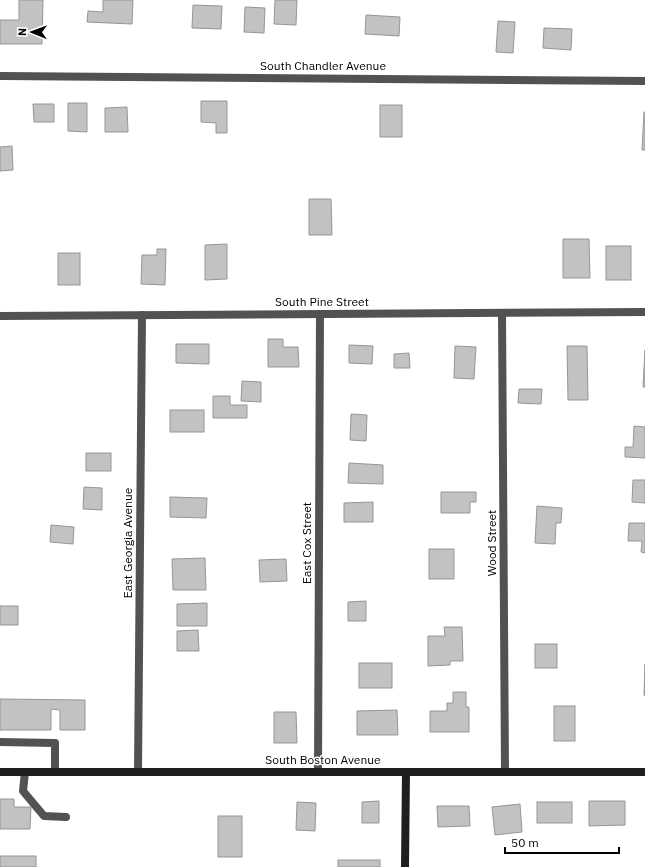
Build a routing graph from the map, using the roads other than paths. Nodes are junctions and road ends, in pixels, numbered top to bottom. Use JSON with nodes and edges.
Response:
{"nodes":[{"id":1,"x":0,"y":76,"type":"edge"},
{"id":2,"x":645,"y":81,"type":"edge"},
{"id":3,"x":645,"y":312,"type":"edge"},
{"id":4,"x":502,"y":313,"type":"junction"},
{"id":5,"x":320,"y":314,"type":"junction"},
{"id":6,"x":142,"y":315,"type":"junction"},
{"id":7,"x":0,"y":316,"type":"edge"},
{"id":8,"x":0,"y":742,"type":"edge"},
{"id":9,"x":0,"y":772,"type":"edge"},
{"id":10,"x":25,"y":772,"type":"junction"},
{"id":11,"x":55,"y":772,"type":"junction"},
{"id":12,"x":138,"y":772,"type":"junction"},
{"id":13,"x":318,"y":772,"type":"junction"},
{"id":14,"x":406,"y":772,"type":"junction"},
{"id":15,"x":505,"y":772,"type":"junction"},
{"id":16,"x":645,"y":772,"type":"edge"},
{"id":17,"x":66,"y":817,"type":"dead end"},
{"id":18,"x":405,"y":867,"type":"edge"}],
"edges":[{"from":1,"to":2,"type":"street","name":"South Chandler Avenue"},
{"from":3,"to":4,"type":"street","name":"South Pine Street"},
{"from":4,"to":5,"type":"street","name":"South Pine Street"},
{"from":4,"to":15,"type":"street","name":"Wood Street"},
{"from":5,"to":6,"type":"street","name":"South Pine Street"},
{"from":5,"to":13,"type":"street","name":"East Cox Street"},
{"from":6,"to":7,"type":"street","name":"South Pine Street"},
{"from":6,"to":12,"type":"street","name":"East Georgia Avenue"},
{"from":8,"to":11,"type":"street"},
{"from":9,"to":10,"type":"street","name":"South Boston Avenue"},
{"from":10,"to":11,"type":"street","name":"South Boston Avenue"},
{"from":10,"to":17,"type":"street"},
{"from":11,"to":12,"type":"street","name":"South Boston Avenue"},
{"from":12,"to":13,"type":"street","name":"South Boston Avenue"},
{"from":13,"to":14,"type":"street","name":"South Boston Avenue"},
{"from":14,"to":15,"type":"street","name":"South Boston Avenue"},
{"from":14,"to":18,"type":"street"},
{"from":15,"to":16,"type":"street","name":"South Boston Avenue"}]}
